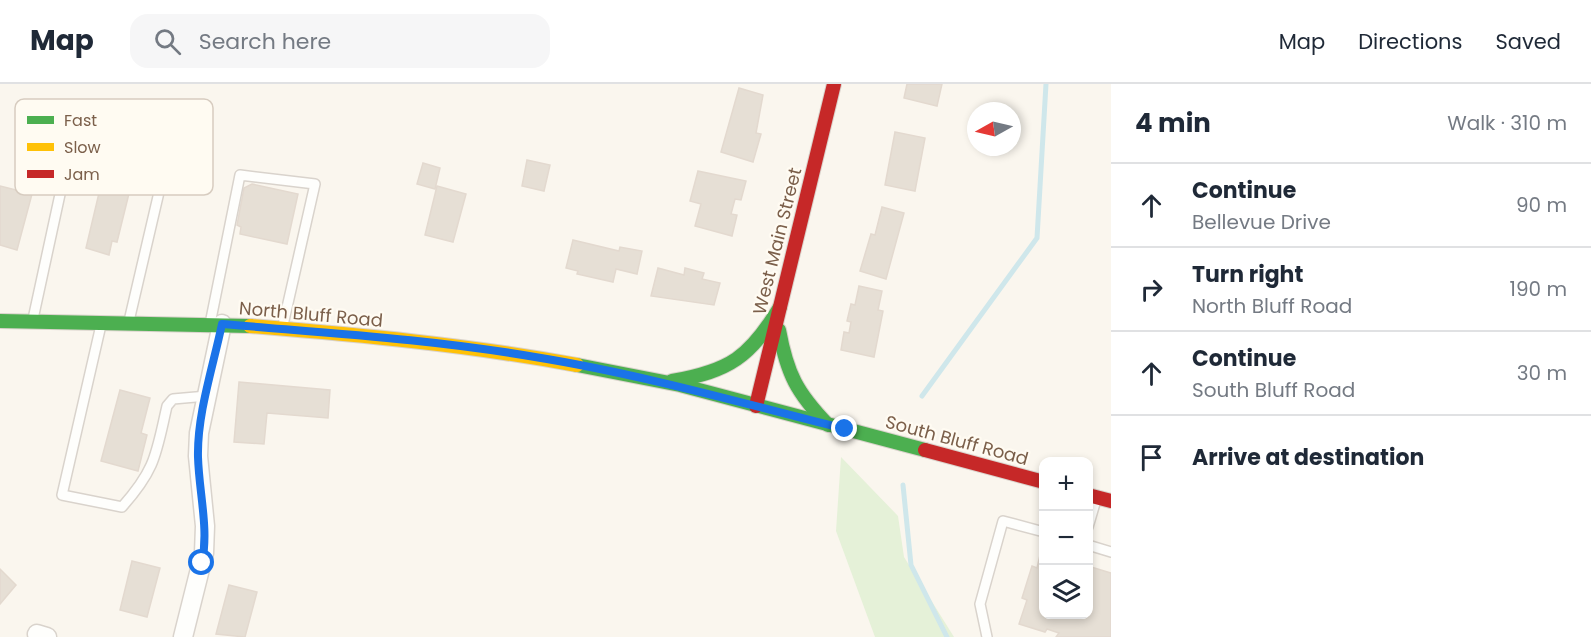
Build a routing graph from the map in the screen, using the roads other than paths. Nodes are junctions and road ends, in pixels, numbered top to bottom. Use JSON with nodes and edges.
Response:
{"nodes":[{"id":1,"x":834,"y":84,"type":"edge"},
{"id":2,"x":60,"y":195,"type":"edge"},
{"id":3,"x":158,"y":195,"type":"edge"},
{"id":4,"x":779,"y":311,"type":"junction"},
{"id":5,"x":0,"y":321,"type":"edge"},
{"id":6,"x":33,"y":322,"type":"junction"},
{"id":7,"x":101,"y":323,"type":"junction"},
{"id":8,"x":128,"y":323,"type":"junction"},
{"id":9,"x":216,"y":324,"type":"junction"},
{"id":10,"x":282,"y":329,"type":"junction"},
{"id":11,"x":665,"y":382,"type":"junction"},
{"id":12,"x":207,"y":396,"type":"junction"},
{"id":13,"x":756,"y":406,"type":"junction"},
{"id":14,"x":828,"y":425,"type":"junction"},
{"id":15,"x":1039,"y":481,"type":"edge"},
{"id":16,"x":1093,"y":496,"type":"edge"},
{"id":17,"x":1111,"y":501,"type":"edge"},
{"id":18,"x":1039,"y":531,"type":"edge"},
{"id":19,"x":1093,"y":546,"type":"edge"},
{"id":20,"x":1111,"y":552,"type":"edge"},
{"id":21,"x":183,"y":637,"type":"edge"},
{"id":22,"x":987,"y":637,"type":"edge"}],
"edges":[{"from":1,"to":4,"type":"main road","name":"West Main Street"},
{"from":2,"to":6,"type":"lane"},
{"from":3,"to":8,"type":"lane"},
{"from":4,"to":11,"type":"main road"},
{"from":4,"to":13,"type":"main road","name":"West Main Street"},
{"from":4,"to":14,"type":"main road"},
{"from":5,"to":6,"type":"main road","name":"North Bluff Road"},
{"from":6,"to":7,"type":"main road","name":"North Bluff Road"},
{"from":7,"to":8,"type":"main road","name":"North Bluff Road"},
{"from":7,"to":12,"type":"lane"},
{"from":8,"to":9,"type":"main road","name":"North Bluff Road"},
{"from":9,"to":10,"type":"main road","name":"North Bluff Road"},
{"from":9,"to":10,"type":"lane"},
{"from":9,"to":12,"type":"street"},
{"from":10,"to":11,"type":"main road","name":"North Bluff Road"},
{"from":11,"to":13,"type":"main road","name":"North Bluff Road"},
{"from":12,"to":21,"type":"street"},
{"from":13,"to":14,"type":"main road","name":"South Bluff Road"},
{"from":14,"to":15,"type":"main road","name":"South Bluff Road"},
{"from":16,"to":17,"type":"main road"},
{"from":18,"to":22,"type":"lane"},
{"from":19,"to":20,"type":"lane"}]}
